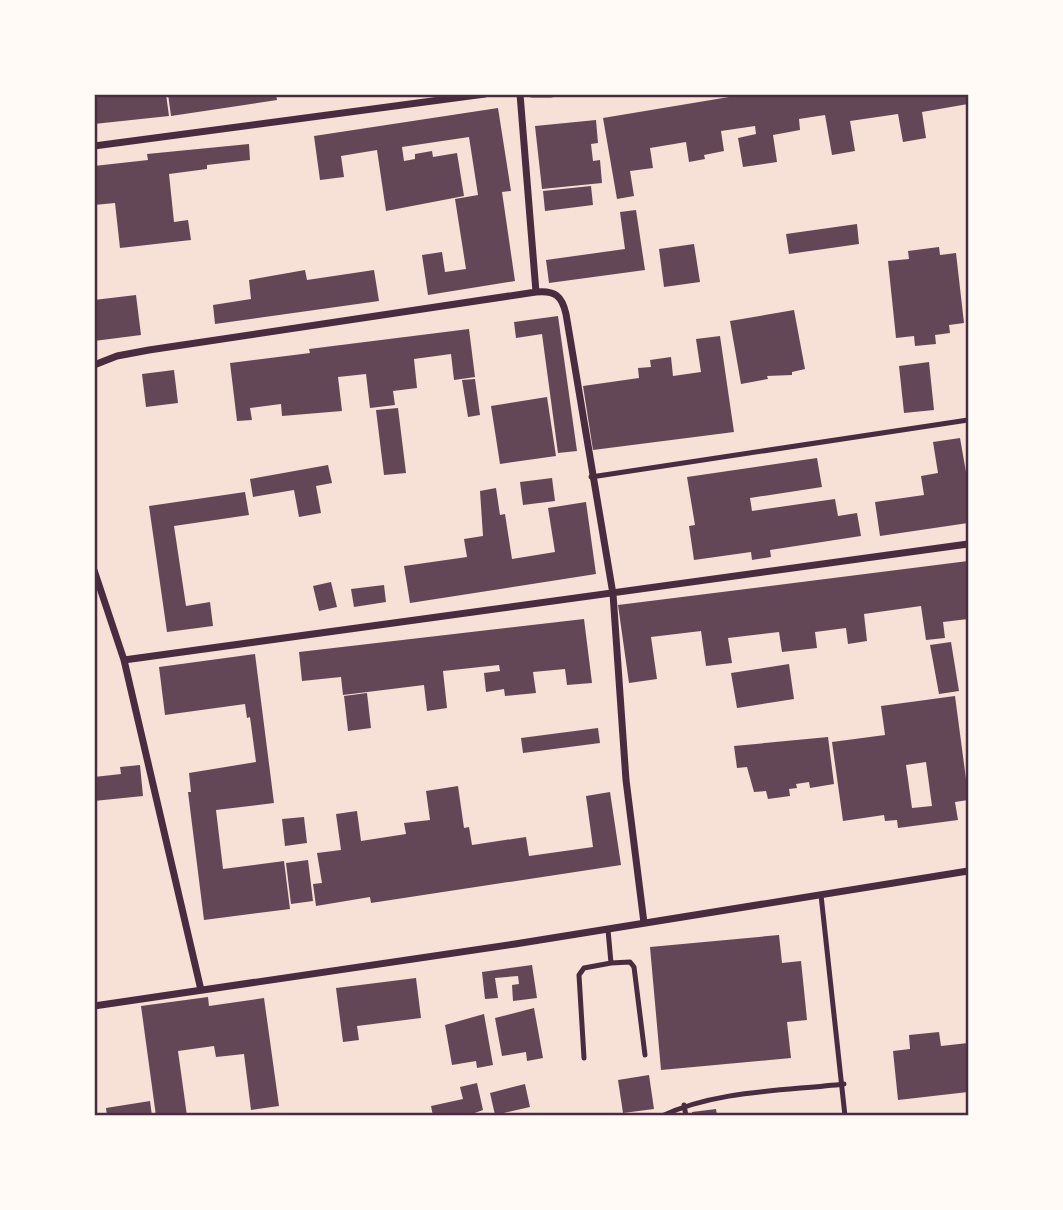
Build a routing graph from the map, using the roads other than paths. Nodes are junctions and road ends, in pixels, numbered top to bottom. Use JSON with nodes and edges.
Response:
{"nodes":[{"id":1,"x":485,"y":94,"type":"edge"},
{"id":2,"x":520,"y":94,"type":"edge"},
{"id":3,"x":533,"y":94,"type":"edge"},
{"id":4,"x":551,"y":94,"type":"edge"},
{"id":5,"x":94,"y":146,"type":"edge"},
{"id":6,"x":536,"y":292,"type":"junction"},
{"id":7,"x":94,"y":365,"type":"edge"},
{"id":8,"x":968,"y":420,"type":"edge"},
{"id":9,"x":591,"y":477,"type":"junction"},
{"id":10,"x":968,"y":544,"type":"edge"},
{"id":11,"x":94,"y":570,"type":"edge"},
{"id":12,"x":613,"y":594,"type":"junction"},
{"id":13,"x":124,"y":660,"type":"junction"},
{"id":14,"x":968,"y":871,"type":"edge"},
{"id":15,"x":821,"y":895,"type":"junction"},
{"id":16,"x":644,"y":923,"type":"junction"},
{"id":17,"x":608,"y":930,"type":"junction"},
{"id":18,"x":611,"y":963,"type":"junction"},
{"id":19,"x":201,"y":990,"type":"junction"},
{"id":20,"x":94,"y":1006,"type":"edge"},
{"id":21,"x":645,"y":1055,"type":"dead end"},
{"id":22,"x":584,"y":1058,"type":"dead end"},
{"id":23,"x":844,"y":1084,"type":"junction"},
{"id":24,"x":684,"y":1105,"type":"junction"},
{"id":25,"x":662,"y":1115,"type":"edge"},
{"id":26,"x":686,"y":1115,"type":"edge"},
{"id":27,"x":845,"y":1115,"type":"edge"}],
"edges":[{"from":1,"to":5,"type":"street"},
{"from":2,"to":6,"type":"street"},
{"from":3,"to":4,"type":"street"},
{"from":6,"to":7,"type":"street"},
{"from":6,"to":9,"type":"street"},
{"from":8,"to":9,"type":"lane"},
{"from":9,"to":12,"type":"street"},
{"from":10,"to":12,"type":"street"},
{"from":11,"to":13,"type":"street"},
{"from":12,"to":13,"type":"street"},
{"from":12,"to":16,"type":"street"},
{"from":13,"to":19,"type":"street"},
{"from":14,"to":15,"type":"street"},
{"from":15,"to":16,"type":"street"},
{"from":15,"to":23,"type":"lane"},
{"from":16,"to":17,"type":"street"},
{"from":17,"to":18,"type":"lane"},
{"from":17,"to":19,"type":"street"},
{"from":18,"to":21,"type":"lane"},
{"from":18,"to":22,"type":"lane"},
{"from":19,"to":20,"type":"street"},
{"from":23,"to":24,"type":"lane"},
{"from":23,"to":27,"type":"lane"},
{"from":24,"to":25,"type":"lane"},
{"from":24,"to":26,"type":"lane"}]}
